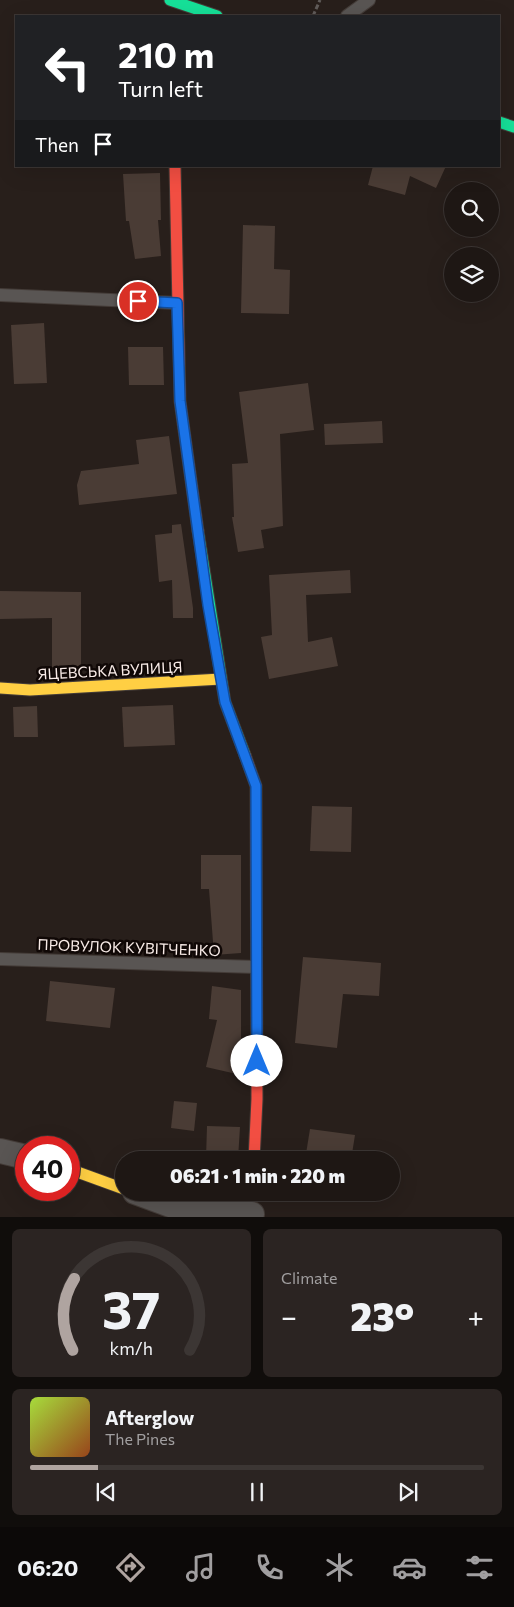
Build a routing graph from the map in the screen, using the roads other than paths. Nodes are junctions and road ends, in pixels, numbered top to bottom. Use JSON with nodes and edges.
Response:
{"nodes":[{"id":1,"x":161,"y":0,"type":"edge"},
{"id":2,"x":369,"y":0,"type":"edge"},
{"id":3,"x":185,"y":10,"type":"edge"},
{"id":4,"x":212,"y":15,"type":"edge"},
{"id":5,"x":348,"y":15,"type":"edge"},
{"id":6,"x":500,"y":122,"type":"edge"},
{"id":7,"x":514,"y":127,"type":"edge"},
{"id":8,"x":174,"y":167,"type":"edge"},
{"id":9,"x":0,"y":295,"type":"edge"},
{"id":10,"x":177,"y":303,"type":"junction"},
{"id":11,"x":221,"y":679,"type":"junction"},
{"id":12,"x":0,"y":688,"type":"edge"},
{"id":13,"x":0,"y":959,"type":"edge"},
{"id":14,"x":256,"y":967,"type":"junction"},
{"id":15,"x":0,"y":1151,"type":"edge"},
{"id":16,"x":254,"y":1151,"type":"edge"},
{"id":17,"x":15,"y":1154,"type":"edge"},
{"id":18,"x":80,"y":1173,"type":"edge"},
{"id":19,"x":115,"y":1186,"type":"edge"},
{"id":20,"x":159,"y":1201,"type":"edge"},
{"id":21,"x":252,"y":1208,"type":"edge"}],
"edges":[{"from":1,"to":3,"type":"street"},
{"from":2,"to":5,"type":"lane"},
{"from":3,"to":4,"type":"street"},
{"from":6,"to":7,"type":"street"},
{"from":8,"to":10,"type":"street"},
{"from":9,"to":10,"type":"lane"},
{"from":10,"to":11,"type":"street"},
{"from":11,"to":12,"type":"street","name":"ЯЦЕВСЬКА ВУЛИЦЯ"},
{"from":11,"to":14,"type":"street"},
{"from":13,"to":14,"type":"lane","name":"ПРОВУЛОК КУВІТЧЕНКО"},
{"from":14,"to":16,"type":"street"},
{"from":15,"to":17,"type":"street"},
{"from":18,"to":19,"type":"street"},
{"from":20,"to":21,"type":"street"}]}
